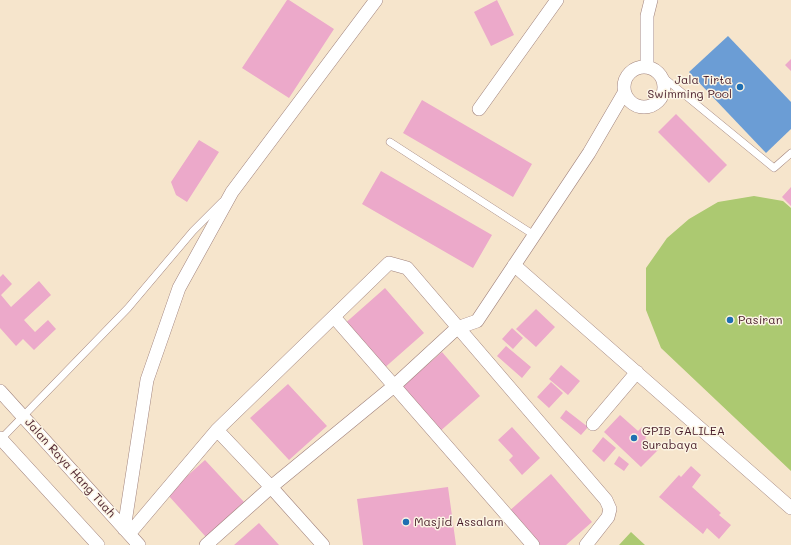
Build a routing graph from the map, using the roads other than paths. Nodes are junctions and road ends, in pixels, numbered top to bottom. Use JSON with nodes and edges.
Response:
{"nodes":[{"id":1,"x":376,"y":0,"type":"edge"},
{"id":2,"x":557,"y":0,"type":"edge"},
{"id":3,"x":651,"y":0,"type":"edge"},
{"id":4,"x":647,"y":66,"type":"junction"},
{"id":5,"x":663,"y":77,"type":"junction"},
{"id":6,"x":624,"y":94,"type":"junction"},
{"id":7,"x":479,"y":109,"type":"dead end"},
{"id":8,"x":390,"y":142,"type":"dead end"},
{"id":9,"x":791,"y":153,"type":"edge"},
{"id":10,"x":232,"y":192,"type":"junction"},
{"id":11,"x":534,"y":235,"type":"junction"},
{"id":12,"x":514,"y":265,"type":"junction"},
{"id":13,"x":334,"y":317,"type":"junction"},
{"id":14,"x":457,"y":328,"type":"junction"},
{"id":15,"x":637,"y":372,"type":"junction"},
{"id":16,"x":394,"y":386,"type":"junction"},
{"id":17,"x":0,"y":391,"type":"edge"},
{"id":18,"x":22,"y":415,"type":"junction"},
{"id":19,"x":593,"y":424,"type":"dead end"},
{"id":20,"x":217,"y":430,"type":"junction"},
{"id":21,"x":0,"y":438,"type":"edge"},
{"id":22,"x":271,"y":487,"type":"junction"},
{"id":23,"x":791,"y":508,"type":"edge"},
{"id":24,"x":126,"y":531,"type":"junction"},
{"id":25,"x":98,"y":545,"type":"edge"},
{"id":26,"x":139,"y":545,"type":"edge"},
{"id":27,"x":206,"y":545,"type":"edge"},
{"id":28,"x":324,"y":545,"type":"edge"},
{"id":29,"x":533,"y":545,"type":"edge"},
{"id":30,"x":586,"y":545,"type":"edge"}],
"edges":[{"from":1,"to":10,"type":"street"},
{"from":2,"to":7,"type":"street"},
{"from":3,"to":4,"type":"street"},
{"from":4,"to":5,"type":"street"},
{"from":4,"to":6,"type":"street"},
{"from":5,"to":6,"type":"street"},
{"from":5,"to":9,"type":"lane"},
{"from":6,"to":11,"type":"street"},
{"from":8,"to":11,"type":"lane"},
{"from":10,"to":18,"type":"lane"},
{"from":10,"to":24,"type":"street"},
{"from":11,"to":12,"type":"street"},
{"from":12,"to":14,"type":"street"},
{"from":12,"to":15,"type":"street"},
{"from":13,"to":14,"type":"street"},
{"from":13,"to":16,"type":"street"},
{"from":13,"to":20,"type":"street"},
{"from":14,"to":16,"type":"street"},
{"from":14,"to":30,"type":"street"},
{"from":15,"to":19,"type":"street"},
{"from":15,"to":23,"type":"street"},
{"from":16,"to":22,"type":"street"},
{"from":16,"to":29,"type":"street"},
{"from":17,"to":18,"type":"street","name":"Jalan Raya Hang Tuah"},
{"from":18,"to":21,"type":"lane"},
{"from":18,"to":24,"type":"street","name":"Jalan Raya Hang Tuah"},
{"from":20,"to":22,"type":"street"},
{"from":20,"to":24,"type":"street"},
{"from":21,"to":25,"type":"street"},
{"from":22,"to":27,"type":"street"},
{"from":22,"to":28,"type":"street"},
{"from":24,"to":26,"type":"street","name":"Jalan Raya Hang Tuah"}]}
